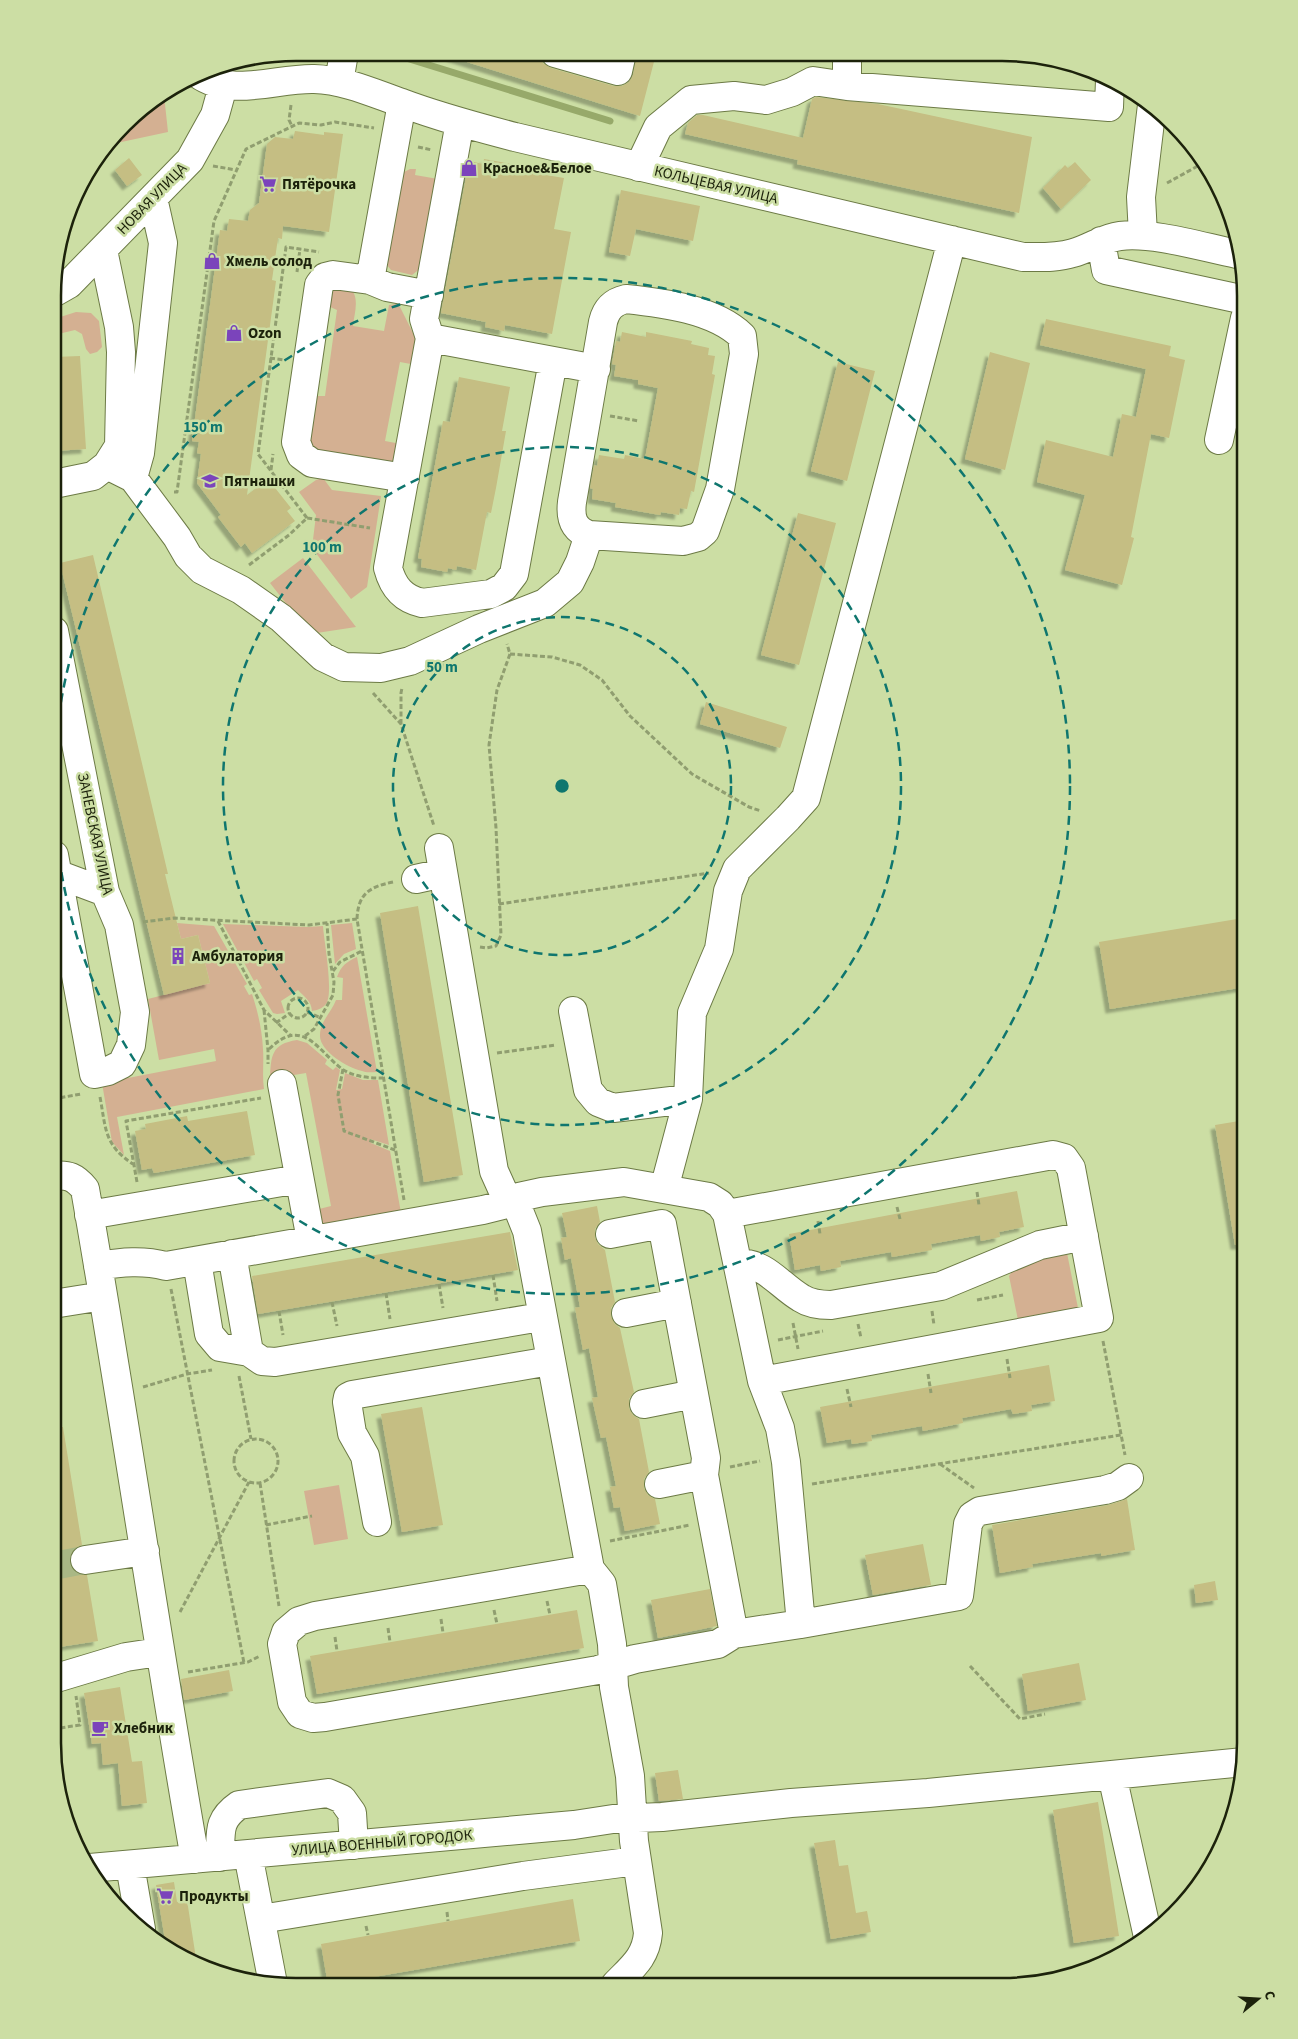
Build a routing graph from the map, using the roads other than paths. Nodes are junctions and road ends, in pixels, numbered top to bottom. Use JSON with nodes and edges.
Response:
{"nodes":[{"id":1,"x":343,"y":61,"type":"edge"},
{"id":2,"x":582,"y":61,"type":"edge"},
{"id":3,"x":620,"y":61,"type":"edge"},
{"id":4,"x":847,"y":61,"type":"edge"},
{"id":5,"x":206,"y":79,"type":"edge"},
{"id":6,"x":339,"y":82,"type":"junction"},
{"id":7,"x":223,"y":86,"type":"junction"},
{"id":8,"x":847,"y":86,"type":"junction"},
{"id":9,"x":1110,"y":87,"type":"edge"},
{"id":10,"x":402,"y":103,"type":"junction"},
{"id":11,"x":1151,"y":115,"type":"edge"},
{"id":12,"x":460,"y":122,"type":"junction"},
{"id":13,"x":639,"y":167,"type":"junction"},
{"id":14,"x":153,"y":198,"type":"junction"},
{"id":15,"x":1143,"y":235,"type":"junction"},
{"id":16,"x":952,"y":240,"type":"junction"},
{"id":17,"x":1101,"y":241,"type":"junction"},
{"id":18,"x":103,"y":250,"type":"junction"},
{"id":19,"x":1233,"y":253,"type":"edge"},
{"id":20,"x":370,"y":280,"type":"junction"},
{"id":21,"x":62,"y":288,"type":"edge"},
{"id":22,"x":429,"y":295,"type":"junction"},
{"id":23,"x":1237,"y":298,"type":"edge"},
{"id":24,"x":430,"y":338,"type":"junction"},
{"id":25,"x":1237,"y":359,"type":"edge"},
{"id":26,"x":553,"y":361,"type":"junction"},
{"id":27,"x":596,"y":368,"type":"junction"},
{"id":28,"x":1219,"y":440,"type":"dead end"},
{"id":29,"x":107,"y":465,"type":"junction"},
{"id":30,"x":133,"y":478,"type":"junction"},
{"id":31,"x":405,"y":478,"type":"junction"},
{"id":32,"x":61,"y":483,"type":"edge"},
{"id":33,"x":589,"y":535,"type":"junction"},
{"id":34,"x":61,"y":667,"type":"edge"},
{"id":35,"x":61,"y":867,"type":"edge"},
{"id":36,"x":416,"y":879,"type":"road end"},
{"id":37,"x":105,"y":892,"type":"junction"},
{"id":38,"x":61,"y":895,"type":"edge"},
{"id":39,"x":573,"y":1011,"type":"dead end"},
{"id":40,"x":283,"y":1089,"type":"road end"},
{"id":41,"x":688,"y":1099,"type":"junction"},
{"id":42,"x":61,"y":1175,"type":"edge"},
{"id":43,"x":299,"y":1179,"type":"junction"},
{"id":44,"x":664,"y":1189,"type":"junction"},
{"id":45,"x":511,"y":1201,"type":"junction"},
{"id":46,"x":727,"y":1214,"type":"junction"},
{"id":47,"x":89,"y":1215,"type":"junction"},
{"id":48,"x":610,"y":1234,"type":"dead end"},
{"id":49,"x":1084,"y":1236,"type":"junction"},
{"id":50,"x":311,"y":1240,"type":"junction"},
{"id":51,"x":232,"y":1254,"type":"junction"},
{"id":52,"x":196,"y":1261,"type":"junction"},
{"id":53,"x":738,"y":1263,"type":"junction"},
{"id":54,"x":98,"y":1266,"type":"junction"},
{"id":55,"x":103,"y":1296,"type":"junction"},
{"id":56,"x":61,"y":1303,"type":"edge"},
{"id":57,"x":677,"y":1303,"type":"junction"},
{"id":58,"x":626,"y":1313,"type":"dead end"},
{"id":59,"x":541,"y":1317,"type":"junction"},
{"id":60,"x":255,"y":1357,"type":"junction"},
{"id":61,"x":550,"y":1361,"type":"junction"},
{"id":62,"x":762,"y":1381,"type":"junction"},
{"id":63,"x":694,"y":1394,"type":"junction"},
{"id":64,"x":644,"y":1404,"type":"dead end"},
{"id":65,"x":704,"y":1473,"type":"junction"},
{"id":66,"x":1129,"y":1478,"type":"road end"},
{"id":67,"x":660,"y":1484,"type":"dead end"},
{"id":68,"x":377,"y":1522,"type":"dead end"},
{"id":69,"x":145,"y":1551,"type":"junction"},
{"id":70,"x":587,"y":1557,"type":"junction"},
{"id":71,"x":85,"y":1560,"type":"tunnel mouth"},
{"id":72,"x":801,"y":1624,"type":"junction"},
{"id":73,"x":734,"y":1634,"type":"junction"},
{"id":74,"x":161,"y":1664,"type":"junction"},
{"id":75,"x":613,"y":1665,"type":"junction"},
{"id":76,"x":61,"y":1677,"type":"edge"},
{"id":77,"x":1236,"y":1763,"type":"edge"},
{"id":78,"x":1112,"y":1774,"type":"junction"},
{"id":79,"x":633,"y":1818,"type":"junction"},
{"id":80,"x":354,"y":1846,"type":"junction"},
{"id":81,"x":248,"y":1854,"type":"junction"},
{"id":82,"x":207,"y":1858,"type":"junction"},
{"id":83,"x":636,"y":1861,"type":"junction"},
{"id":84,"x":130,"y":1864,"type":"junction"},
{"id":85,"x":97,"y":1867,"type":"edge"},
{"id":86,"x":139,"y":1917,"type":"edge"},
{"id":87,"x":261,"y":1919,"type":"junction"},
{"id":88,"x":1146,"y":1928,"type":"edge"},
{"id":89,"x":272,"y":1976,"type":"edge"},
{"id":90,"x":621,"y":1978,"type":"edge"}],
"edges":[{"from":1,"to":6,"type":"street"},
{"from":2,"to":3,"type":"street"},
{"from":4,"to":8,"type":"street"},
{"from":5,"to":7,"type":"street","name":"КОЛЬЦЕВАЯ УЛИЦА"},
{"from":6,"to":7,"type":"street","name":"КОЛЬЦЕВАЯ УЛИЦА"},
{"from":6,"to":10,"type":"street","name":"КОЛЬЦЕВАЯ УЛИЦА"},
{"from":7,"to":14,"type":"street","name":"НОВАЯ УЛИЦА"},
{"from":8,"to":9,"type":"street"},
{"from":8,"to":13,"type":"street"},
{"from":10,"to":12,"type":"street","name":"КОЛЬЦЕВАЯ УЛИЦА"},
{"from":10,"to":20,"type":"street"},
{"from":11,"to":15,"type":"street"},
{"from":12,"to":13,"type":"street","name":"КОЛЬЦЕВАЯ УЛИЦА"},
{"from":12,"to":22,"type":"street"},
{"from":13,"to":16,"type":"street","name":"КОЛЬЦЕВАЯ УЛИЦА"},
{"from":14,"to":18,"type":"street","name":"НОВАЯ УЛИЦА"},
{"from":14,"to":30,"type":"street"},
{"from":15,"to":17,"type":"street","name":"КОЛЬЦЕВАЯ УЛИЦА"},
{"from":15,"to":19,"type":"street","name":"КОЛЬЦЕВАЯ УЛИЦА"},
{"from":16,"to":17,"type":"street","name":"КОЛЬЦЕВАЯ УЛИЦА"},
{"from":16,"to":41,"type":"street"},
{"from":17,"to":23,"type":"street"},
{"from":18,"to":21,"type":"street","name":"НОВАЯ УЛИЦА"},
{"from":18,"to":29,"type":"street"},
{"from":20,"to":22,"type":"street"},
{"from":20,"to":31,"type":"street"},
{"from":22,"to":24,"type":"street"},
{"from":24,"to":26,"type":"street"},
{"from":24,"to":31,"type":"street"},
{"from":25,"to":28,"type":"street"},
{"from":26,"to":27,"type":"street"},
{"from":26,"to":31,"type":"street"},
{"from":27,"to":33,"type":"street"},
{"from":27,"to":33,"type":"street"},
{"from":29,"to":30,"type":"street"},
{"from":29,"to":32,"type":"street"},
{"from":30,"to":33,"type":"street"},
{"from":34,"to":37,"type":"street","name":"ЗАНЕВСКАЯ УЛИЦА"},
{"from":35,"to":37,"type":"street"},
{"from":36,"to":45,"type":"street"},
{"from":37,"to":38,"type":"street","name":"ЗАНЕВСКАЯ УЛИЦА"},
{"from":39,"to":41,"type":"street"},
{"from":40,"to":43,"type":"street"},
{"from":41,"to":44,"type":"street"},
{"from":42,"to":47,"type":"street"},
{"from":43,"to":47,"type":"street"},
{"from":43,"to":50,"type":"street"},
{"from":44,"to":45,"type":"street"},
{"from":44,"to":46,"type":"street"},
{"from":45,"to":50,"type":"street"},
{"from":45,"to":59,"type":"street"},
{"from":46,"to":49,"type":"street"},
{"from":46,"to":53,"type":"street"},
{"from":47,"to":54,"type":"street"},
{"from":48,"to":57,"type":"street"},
{"from":49,"to":53,"type":"street"},
{"from":49,"to":62,"type":"street"},
{"from":50,"to":51,"type":"street"},
{"from":51,"to":52,"type":"street"},
{"from":51,"to":60,"type":"street"},
{"from":52,"to":54,"type":"street"},
{"from":52,"to":60,"type":"street"},
{"from":53,"to":62,"type":"street"},
{"from":54,"to":55,"type":"street"},
{"from":55,"to":56,"type":"street"},
{"from":55,"to":69,"type":"street"},
{"from":57,"to":58,"type":"street"},
{"from":57,"to":63,"type":"street"},
{"from":59,"to":60,"type":"street"},
{"from":59,"to":61,"type":"street"},
{"from":61,"to":68,"type":"street"},
{"from":61,"to":70,"type":"street"},
{"from":62,"to":72,"type":"street"},
{"from":63,"to":64,"type":"street"},
{"from":63,"to":65,"type":"street"},
{"from":65,"to":67,"type":"street"},
{"from":65,"to":73,"type":"street"},
{"from":66,"to":72,"type":"street"},
{"from":69,"to":71,"type":"street"},
{"from":69,"to":74,"type":"street"},
{"from":70,"to":75,"type":"street"},
{"from":70,"to":75,"type":"street"},
{"from":72,"to":73,"type":"street"},
{"from":73,"to":75,"type":"street"},
{"from":74,"to":76,"type":"street"},
{"from":74,"to":82,"type":"street"},
{"from":75,"to":79,"type":"street"},
{"from":77,"to":78,"type":"street","name":"УЛИЦА ВОЕННЫЙ ГОРОДОК"},
{"from":78,"to":79,"type":"street","name":"УЛИЦА ВОЕННЫЙ ГОРОДОК"},
{"from":78,"to":88,"type":"street"},
{"from":79,"to":80,"type":"street","name":"УЛИЦА ВОЕННЫЙ ГОРОДОК"},
{"from":79,"to":83,"type":"street"},
{"from":80,"to":81,"type":"street","name":"УЛИЦА ВОЕННЫЙ ГОРОДОК"},
{"from":80,"to":82,"type":"street"},
{"from":81,"to":82,"type":"street","name":"УЛИЦА ВОЕННЫЙ ГОРОДОК"},
{"from":81,"to":87,"type":"street"},
{"from":82,"to":84,"type":"street","name":"УЛИЦА ВОЕННЫЙ ГОРОДОК"},
{"from":83,"to":87,"type":"street"},
{"from":83,"to":90,"type":"street"},
{"from":84,"to":85,"type":"street","name":"УЛИЦА ВОЕННЫЙ ГОРОДОК"},
{"from":84,"to":86,"type":"street"},
{"from":87,"to":89,"type":"street"}]}
